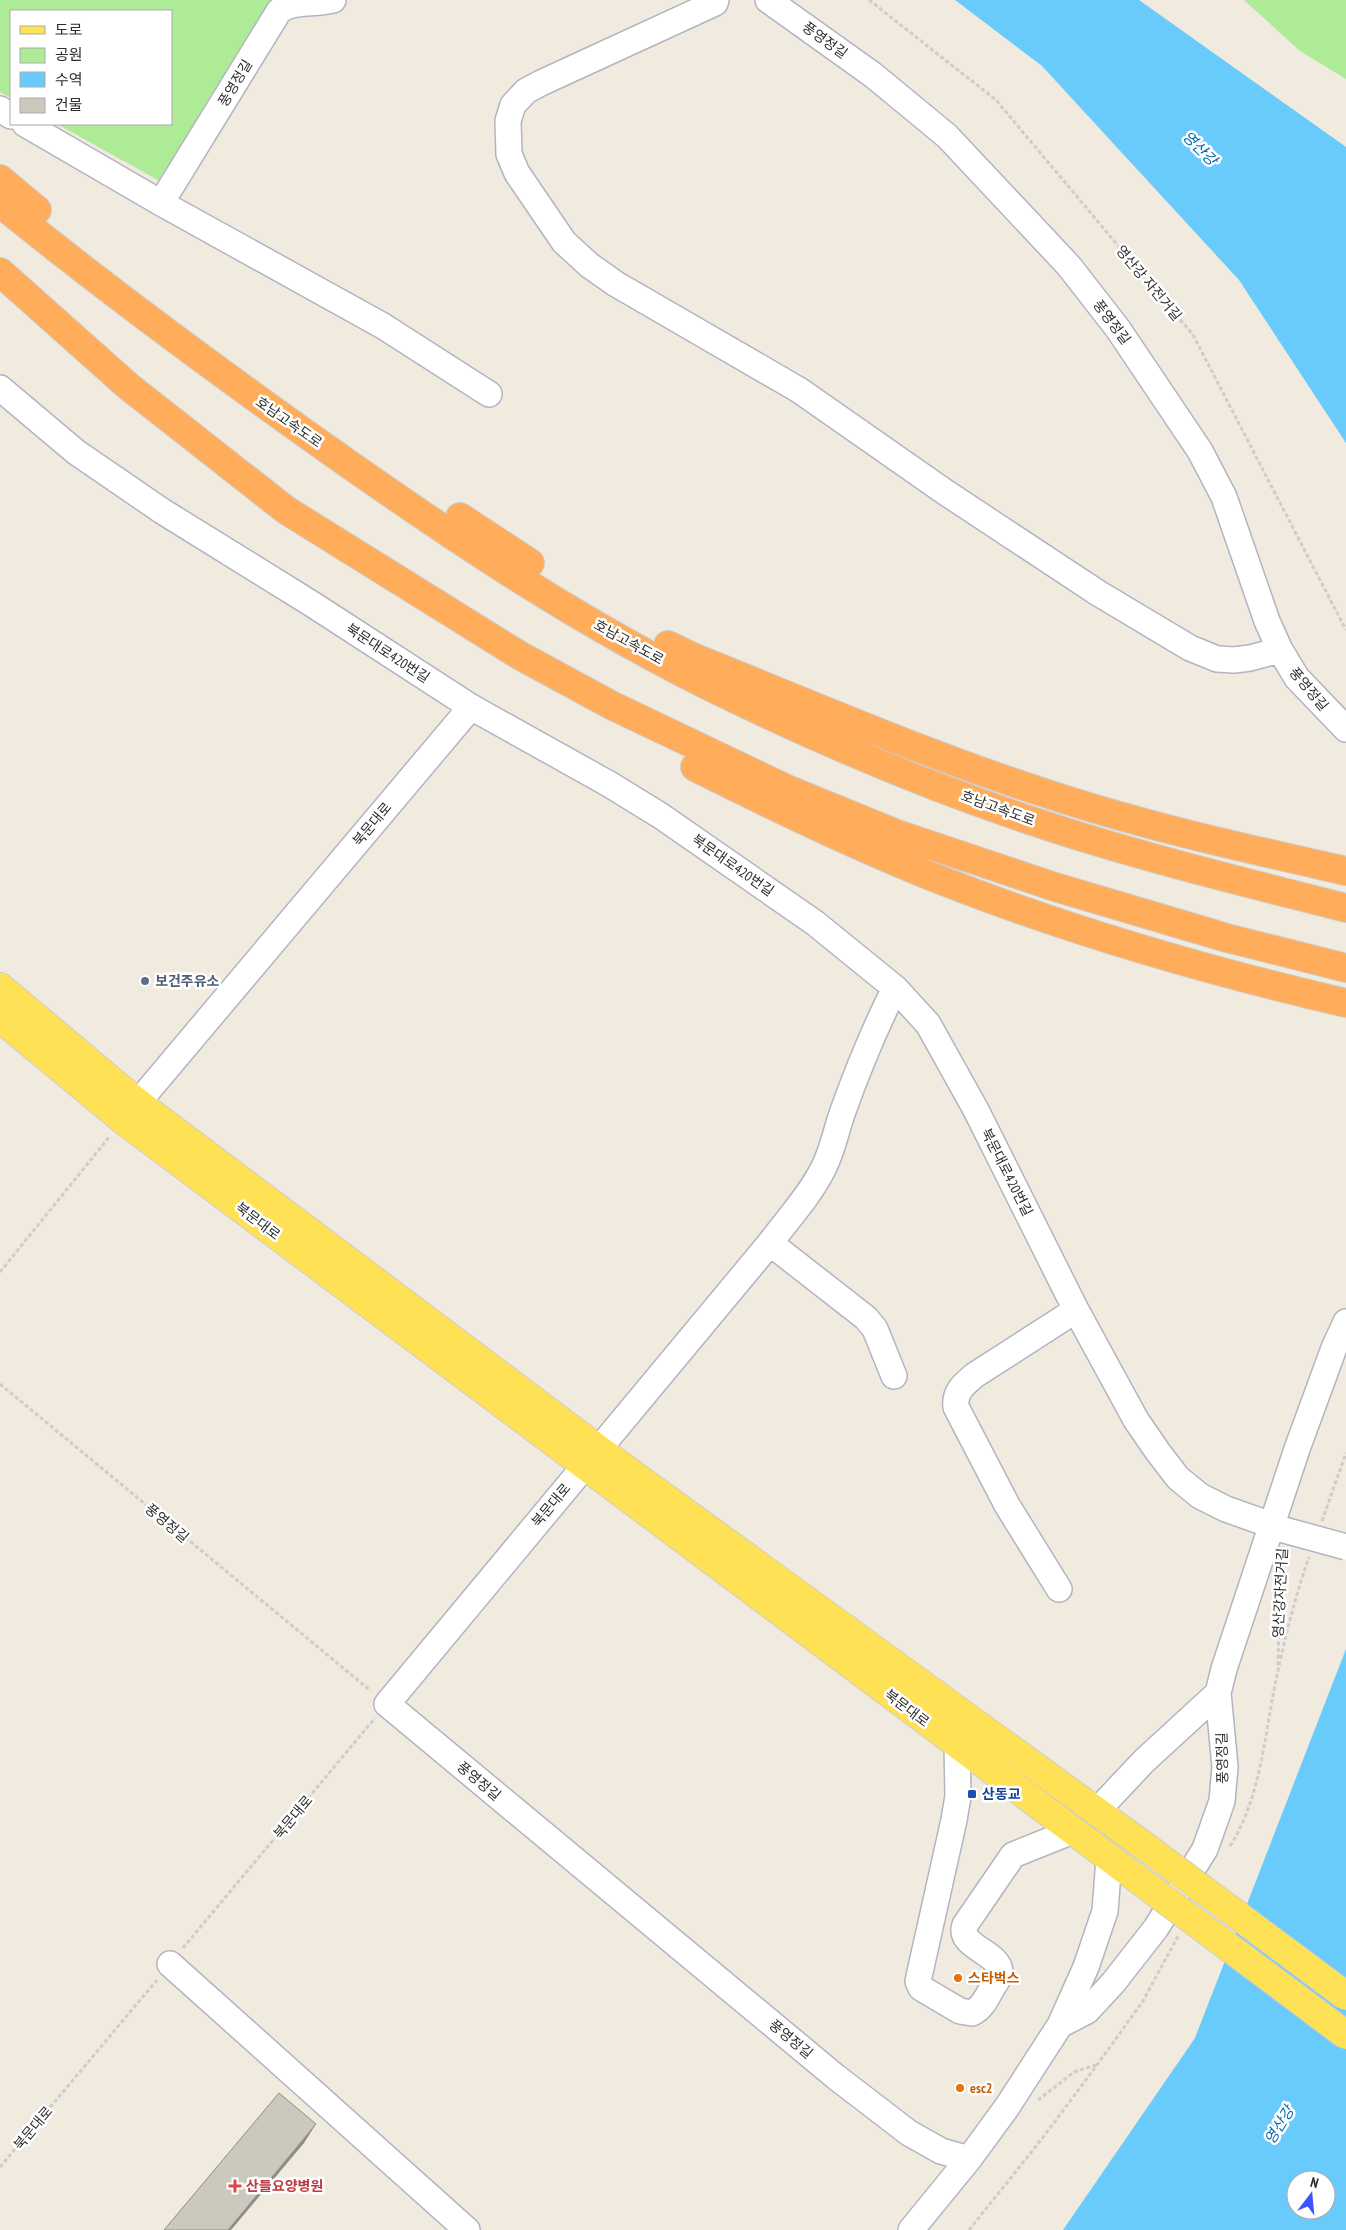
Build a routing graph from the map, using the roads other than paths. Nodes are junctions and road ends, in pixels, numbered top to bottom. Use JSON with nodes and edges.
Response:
{"nodes":[{"id":1,"x":333,"y":0,"type":"edge"},
{"id":2,"x":716,"y":0,"type":"edge"},
{"id":3,"x":768,"y":0,"type":"edge"},
{"id":4,"x":283,"y":2,"type":"edge"},
{"id":5,"x":27,"y":125,"type":"edge"},
{"id":6,"x":0,"y":179,"type":"edge"},
{"id":7,"x":0,"y":203,"type":"edge"},
{"id":8,"x":161,"y":203,"type":"junction"},
{"id":9,"x":0,"y":272,"type":"edge"},
{"id":10,"x":0,"y":388,"type":"edge"},
{"id":11,"x":489,"y":394,"type":"dead end"},
{"id":12,"x":286,"y":510,"type":"junction"},
{"id":13,"x":1280,"y":650,"type":"junction"},
{"id":14,"x":471,"y":707,"type":"junction"},
{"id":15,"x":1346,"y":729,"type":"edge"},
{"id":16,"x":1346,"y":871,"type":"edge"},
{"id":17,"x":1344,"y":907,"type":"edge"},
{"id":18,"x":1338,"y":966,"type":"edge"},
{"id":19,"x":0,"y":987,"type":"edge"},
{"id":20,"x":895,"y":988,"type":"junction"},
{"id":21,"x":1346,"y":1003,"type":"edge"},
{"id":22,"x":0,"y":1018,"type":"edge"},
{"id":23,"x":0,"y":1028,"type":"edge"},
{"id":24,"x":25,"y":1040,"type":"junction"},
{"id":25,"x":131,"y":1112,"type":"junction"},
{"id":26,"x":770,"y":1242,"type":"junction"},
{"id":27,"x":1076,"y":1310,"type":"junction"},
{"id":28,"x":1346,"y":1322,"type":"edge"},
{"id":29,"x":894,"y":1376,"type":"dead end"},
{"id":30,"x":591,"y":1457,"type":"junction"},
{"id":31,"x":1287,"y":1530,"type":"junction"},
{"id":32,"x":1346,"y":1546,"type":"edge"},
{"id":33,"x":1059,"y":1589,"type":"dead end"},
{"id":34,"x":1218,"y":1693,"type":"junction"},
{"id":35,"x":386,"y":1704,"type":"joint"},
{"id":36,"x":957,"y":1745,"type":"junction"},
{"id":37,"x":1096,"y":1812,"type":"junction"},
{"id":38,"x":1073,"y":1831,"type":"junction"},
{"id":39,"x":1109,"y":1859,"type":"junction"},
{"id":40,"x":170,"y":1964,"type":"road end"},
{"id":41,"x":1346,"y":1996,"type":"edge"},
{"id":42,"x":1060,"y":2025,"type":"junction"},
{"id":43,"x":1346,"y":2035,"type":"edge"},
{"id":44,"x":970,"y":2159,"type":"junction"},
{"id":45,"x":467,"y":2230,"type":"edge"},
{"id":46,"x":911,"y":2230,"type":"edge"}],
"edges":[{"from":1,"to":4,"type":"street","name":"풍영정길"},
{"from":2,"to":13,"type":"street"},
{"from":3,"to":13,"type":"street","name":"풍영정길"},
{"from":4,"to":8,"type":"street","name":"풍영정길"},
{"from":5,"to":8,"type":"street"},
{"from":6,"to":16,"type":"highway"},
{"from":7,"to":17,"type":"highway","name":"호남고속도로"},
{"from":8,"to":11,"type":"street"},
{"from":9,"to":12,"type":"highway"},
{"from":10,"to":14,"type":"street","name":"북문대로420번길"},
{"from":12,"to":18,"type":"highway"},
{"from":12,"to":21,"type":"highway"},
{"from":13,"to":15,"type":"street","name":"풍영정길"},
{"from":14,"to":20,"type":"street","name":"북문대로420번길"},
{"from":14,"to":25,"type":"street","name":"북문대로"},
{"from":19,"to":25,"type":"main road","name":"북문대로"},
{"from":20,"to":26,"type":"street","name":"북문대로"},
{"from":20,"to":27,"type":"street","name":"북문대로420번길"},
{"from":22,"to":24,"type":"main road","name":"북문대로"},
{"from":23,"to":24,"type":"street"},
{"from":24,"to":25,"type":"main road","name":"북문대로"},
{"from":25,"to":30,"type":"main road","name":"북문대로"},
{"from":26,"to":29,"type":"street"},
{"from":26,"to":30,"type":"street","name":"북문대로"},
{"from":27,"to":31,"type":"street","name":"북문대로420번길"},
{"from":27,"to":33,"type":"street"},
{"from":28,"to":31,"type":"street","name":"풍영정길"},
{"from":30,"to":35,"type":"street","name":"북문대로"},
{"from":30,"to":36,"type":"main road","name":"북문대로"},
{"from":30,"to":37,"type":"main road","name":"북문대로"},
{"from":31,"to":32,"type":"street","name":"북문대로420번길","bridge":true},
{"from":31,"to":34,"type":"street","name":"풍영정길"},
{"from":34,"to":37,"type":"street"},
{"from":34,"to":42,"type":"street","name":"풍영정길"},
{"from":35,"to":44,"type":"street","name":"풍영정길"},
{"from":36,"to":38,"type":"main road","name":"북문대로"},
{"from":36,"to":38,"type":"street"},
{"from":37,"to":41,"type":"main road","name":"북문대로","bridge":true},
{"from":38,"to":39,"type":"main road","name":"북문대로"},
{"from":39,"to":42,"type":"street"},
{"from":39,"to":43,"type":"main road","name":"북문대로","bridge":true},
{"from":40,"to":45,"type":"street"},
{"from":42,"to":44,"type":"street","name":"풍영정길"},
{"from":44,"to":46,"type":"street","name":"풍영정길"}]}
